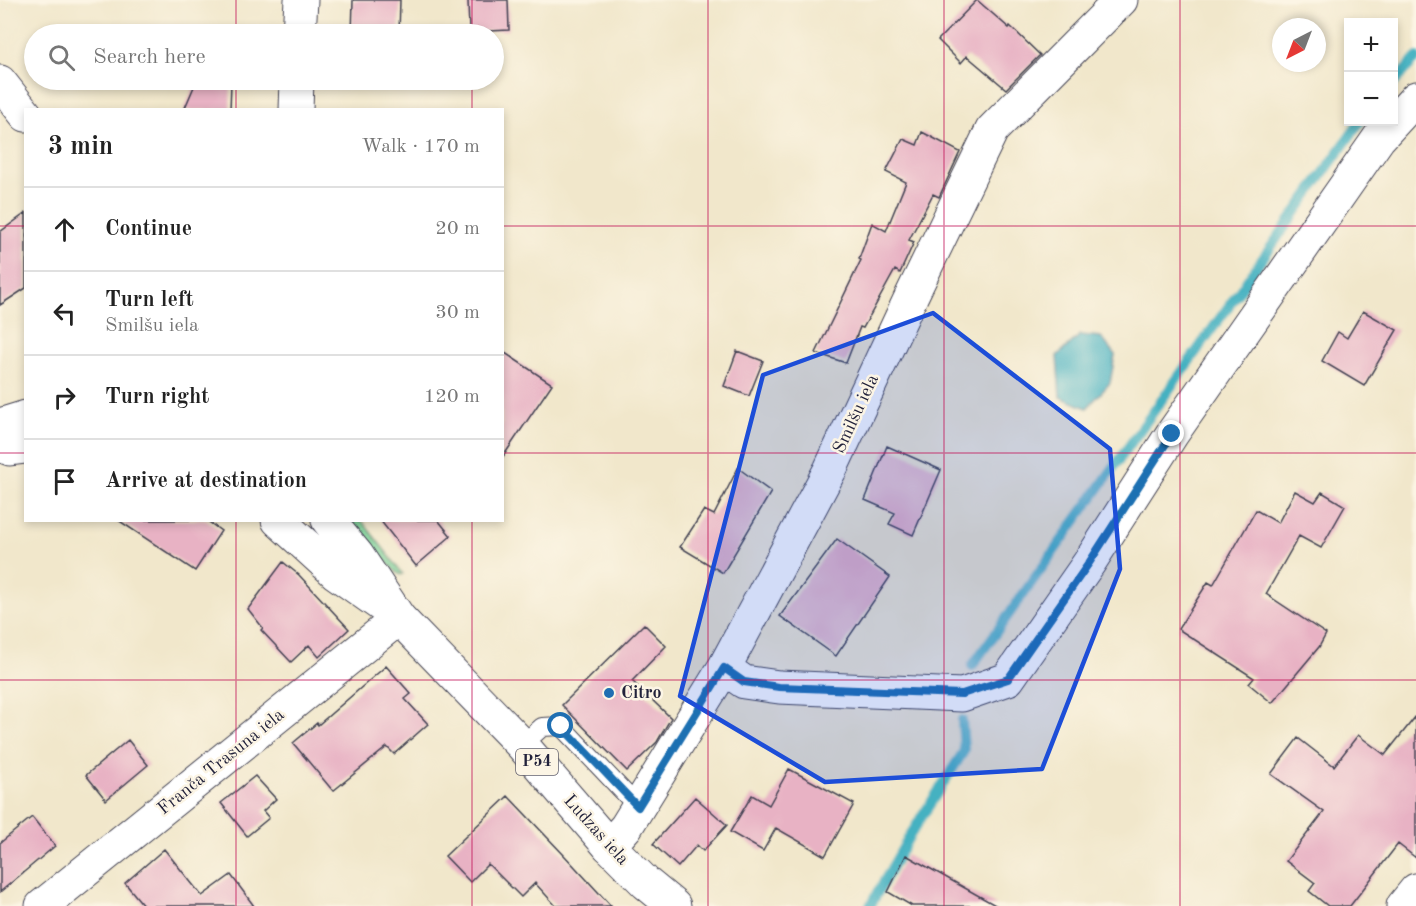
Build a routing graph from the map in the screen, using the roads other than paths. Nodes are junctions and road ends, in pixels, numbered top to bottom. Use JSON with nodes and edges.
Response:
{"nodes":[{"id":1,"x":301,"y":0,"type":"edge"},
{"id":2,"x":1122,"y":0,"type":"edge"},
{"id":3,"x":300,"y":24,"type":"edge"},
{"id":4,"x":0,"y":82,"type":"edge"},
{"id":5,"x":297,"y":90,"type":"edge"},
{"id":6,"x":1416,"y":98,"type":"edge"},
{"id":7,"x":296,"y":108,"type":"edge"},
{"id":8,"x":24,"y":112,"type":"edge"},
{"id":9,"x":24,"y":418,"type":"edge"},
{"id":10,"x":0,"y":425,"type":"edge"},
{"id":11,"x":0,"y":445,"type":"edge"},
{"id":12,"x":24,"y":447,"type":"edge"},
{"id":13,"x":280,"y":522,"type":"edge"},
{"id":14,"x":330,"y":522,"type":"edge"},
{"id":15,"x":399,"y":618,"type":"junction"},
{"id":16,"x":724,"y":668,"type":"junction"},
{"id":17,"x":522,"y":745,"type":"junction"},
{"id":18,"x":638,"y":807,"type":"junction"},
{"id":19,"x":609,"y":846,"type":"junction"},
{"id":20,"x":1416,"y":890,"type":"edge"},
{"id":21,"x":42,"y":906,"type":"edge"},
{"id":22,"x":674,"y":906,"type":"edge"},
{"id":23,"x":1403,"y":906,"type":"edge"}],
"edges":[{"from":1,"to":3,"type":"street"},
{"from":2,"to":16,"type":"street","name":"Smilšu iela"},
{"from":4,"to":8,"type":"street"},
{"from":5,"to":7,"type":"street"},
{"from":6,"to":16,"type":"street"},
{"from":9,"to":10,"type":"street"},
{"from":11,"to":12,"type":"street"},
{"from":13,"to":15,"type":"street","name":"Ludzas iela","number":"P54"},
{"from":14,"to":15,"type":"street","name":"Ludzas iela","number":"P54"},
{"from":15,"to":17,"type":"street","name":"Ludzas iela","number":"P54"},
{"from":15,"to":21,"type":"street","name":"Franča Trasuna iela"},
{"from":16,"to":18,"type":"street","name":"Smilšu iela"},
{"from":17,"to":18,"type":"lane"},
{"from":17,"to":19,"type":"street","name":"Ludzas iela","number":"P54"},
{"from":18,"to":19,"type":"street","name":"Smilšu iela"},
{"from":19,"to":22,"type":"street","name":"Ludzas iela","number":"P54"},
{"from":20,"to":23,"type":"street"}]}
